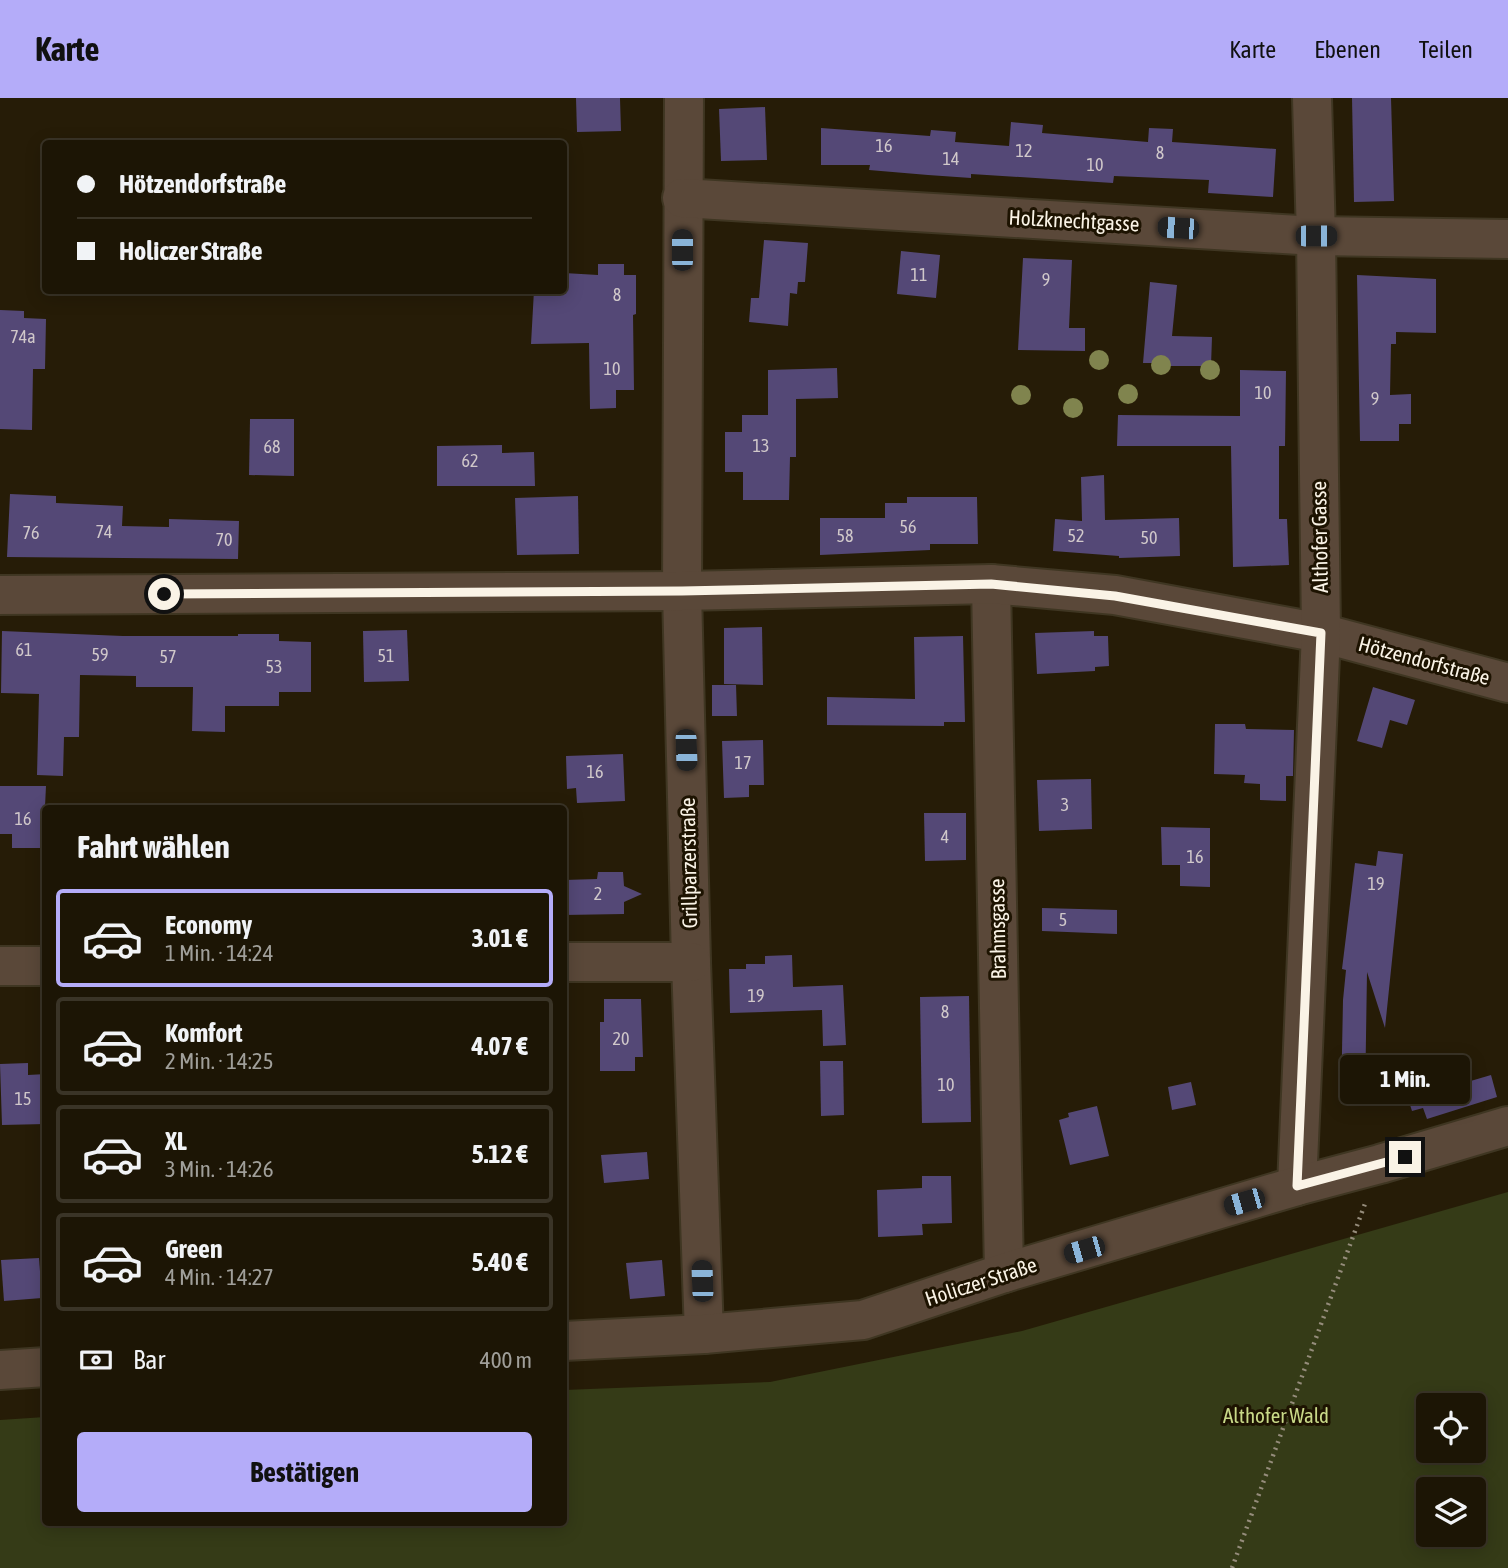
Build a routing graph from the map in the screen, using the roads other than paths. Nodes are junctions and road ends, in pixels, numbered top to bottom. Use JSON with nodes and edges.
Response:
{"nodes":[{"id":1,"x":684,"y":98,"type":"edge"},
{"id":2,"x":1312,"y":98,"type":"edge"},
{"id":3,"x":682,"y":198,"type":"junction"},
{"id":4,"x":1316,"y":236,"type":"junction"},
{"id":5,"x":1508,"y":239,"type":"edge"},
{"id":6,"x":991,"y":584,"type":"junction"},
{"id":7,"x":682,"y":591,"type":"junction"},
{"id":8,"x":0,"y":595,"type":"edge"},
{"id":9,"x":1321,"y":633,"type":"junction"},
{"id":10,"x":1508,"y":683,"type":"edge"},
{"id":11,"x":567,"y":962,"type":"edge"},
{"id":12,"x":691,"y":962,"type":"junction"},
{"id":13,"x":0,"y":966,"type":"edge"},
{"id":14,"x":42,"y":966,"type":"edge"},
{"id":15,"x":1508,"y":1126,"type":"edge"},
{"id":16,"x":1297,"y":1186,"type":"junction"},
{"id":17,"x":1004,"y":1273,"type":"junction"},
{"id":18,"x":704,"y":1334,"type":"junction"},
{"id":19,"x":567,"y":1341,"type":"edge"},
{"id":20,"x":42,"y":1367,"type":"edge"},
{"id":21,"x":0,"y":1370,"type":"edge"}],
"edges":[{"from":1,"to":3,"type":"street","name":"Grillparzerstraße"},
{"from":2,"to":4,"type":"street","name":"Althofer Gasse"},
{"from":3,"to":4,"type":"street","name":"Holzknechtgasse"},
{"from":3,"to":7,"type":"street","name":"Grillparzerstraße"},
{"from":4,"to":5,"type":"street","name":"Holzknechtgasse"},
{"from":4,"to":9,"type":"street","name":"Althofer Gasse"},
{"from":6,"to":7,"type":"street","name":"Hötzendorfstraße"},
{"from":6,"to":9,"type":"street","name":"Hötzendorfstraße"},
{"from":6,"to":17,"type":"street","name":"Brahmsgasse"},
{"from":7,"to":8,"type":"street","name":"Hötzendorfstraße"},
{"from":7,"to":12,"type":"street","name":"Grillparzerstraße"},
{"from":9,"to":10,"type":"street","name":"Hötzendorfstraße"},
{"from":9,"to":16,"type":"street","name":"Althofer Gasse"},
{"from":11,"to":12,"type":"street"},
{"from":12,"to":18,"type":"street","name":"Grillparzerstraße"},
{"from":13,"to":14,"type":"street"},
{"from":15,"to":16,"type":"street","name":"Holiczer Straße"},
{"from":16,"to":17,"type":"street","name":"Holiczer Straße"},
{"from":17,"to":18,"type":"street","name":"Holiczer Straße"},
{"from":18,"to":19,"type":"street","name":"Holiczer Straße"},
{"from":20,"to":21,"type":"street"}]}
